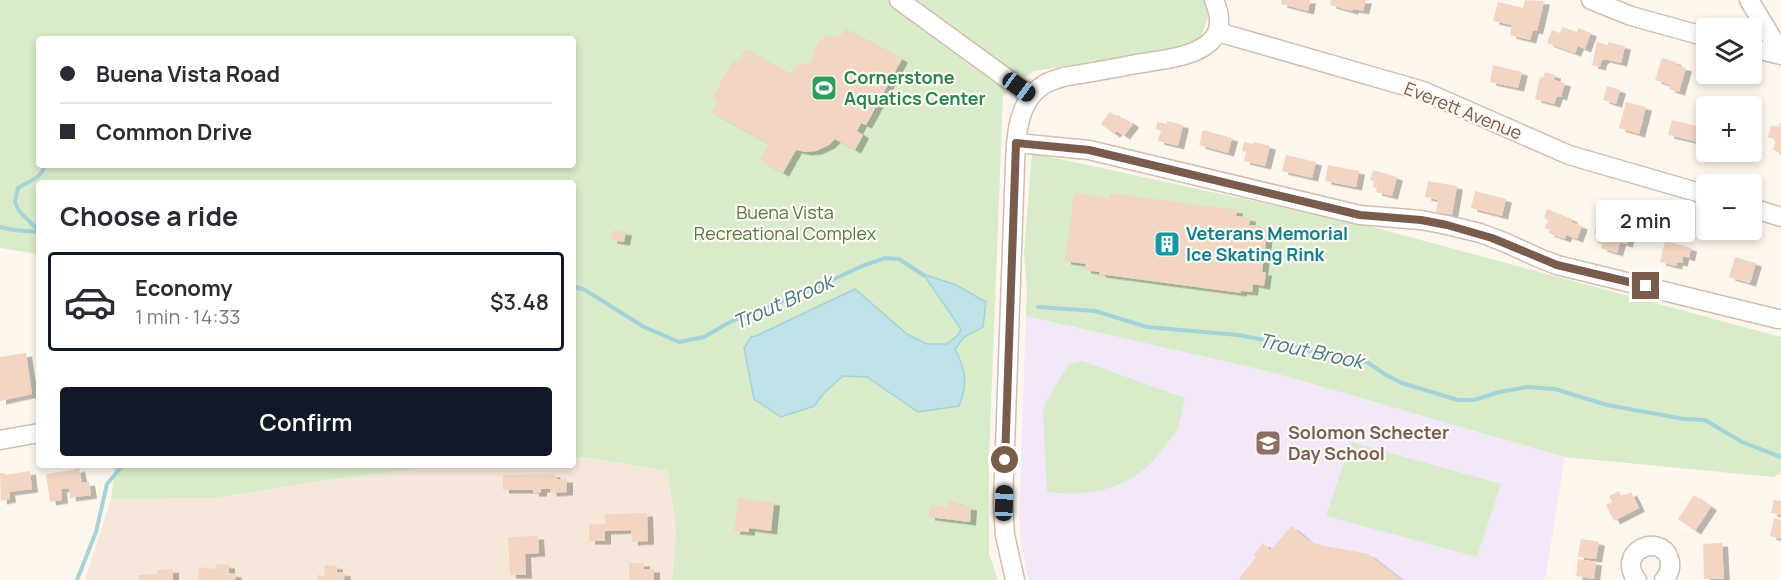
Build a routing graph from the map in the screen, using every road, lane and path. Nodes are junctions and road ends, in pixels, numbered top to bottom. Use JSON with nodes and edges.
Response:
{"nodes":[{"id":1,"x":899,"y":0,"type":"edge"},
{"id":2,"x":1214,"y":0,"type":"edge"},
{"id":3,"x":1591,"y":0,"type":"edge"},
{"id":4,"x":1749,"y":0,"type":"edge"},
{"id":5,"x":1218,"y":32,"type":"junction"},
{"id":6,"x":1696,"y":34,"type":"edge"},
{"id":7,"x":1762,"y":50,"type":"edge"},
{"id":8,"x":1781,"y":54,"type":"edge"},
{"id":9,"x":1031,"y":96,"type":"junction"},
{"id":10,"x":1016,"y":143,"type":"junction"},
{"id":11,"x":1696,"y":192,"type":"edge"},
{"id":12,"x":1762,"y":211,"type":"edge"},
{"id":13,"x":1781,"y":217,"type":"edge"},
{"id":14,"x":1779,"y":319,"type":"dead end"},
{"id":15,"x":36,"y":434,"type":"edge"},
{"id":16,"x":0,"y":440,"type":"edge"},
{"id":17,"x":1015,"y":580,"type":"edge"},
{"id":18,"x":1637,"y":580,"type":"edge"},
{"id":19,"x":1664,"y":580,"type":"edge"}],
"edges":[{"from":1,"to":9,"type":"street"},
{"from":2,"to":5,"type":"street"},
{"from":3,"to":6,"type":"street"},
{"from":4,"to":8,"type":"street"},
{"from":5,"to":9,"type":"street"},
{"from":5,"to":11,"type":"street","name":"Everett Avenue"},
{"from":7,"to":8,"type":"street"},
{"from":9,"to":10,"type":"street"},
{"from":10,"to":14,"type":"street"},
{"from":10,"to":17,"type":"street"},
{"from":12,"to":13,"type":"street"},
{"from":15,"to":16,"type":"street"},
{"from":18,"to":19,"type":"street"}]}
